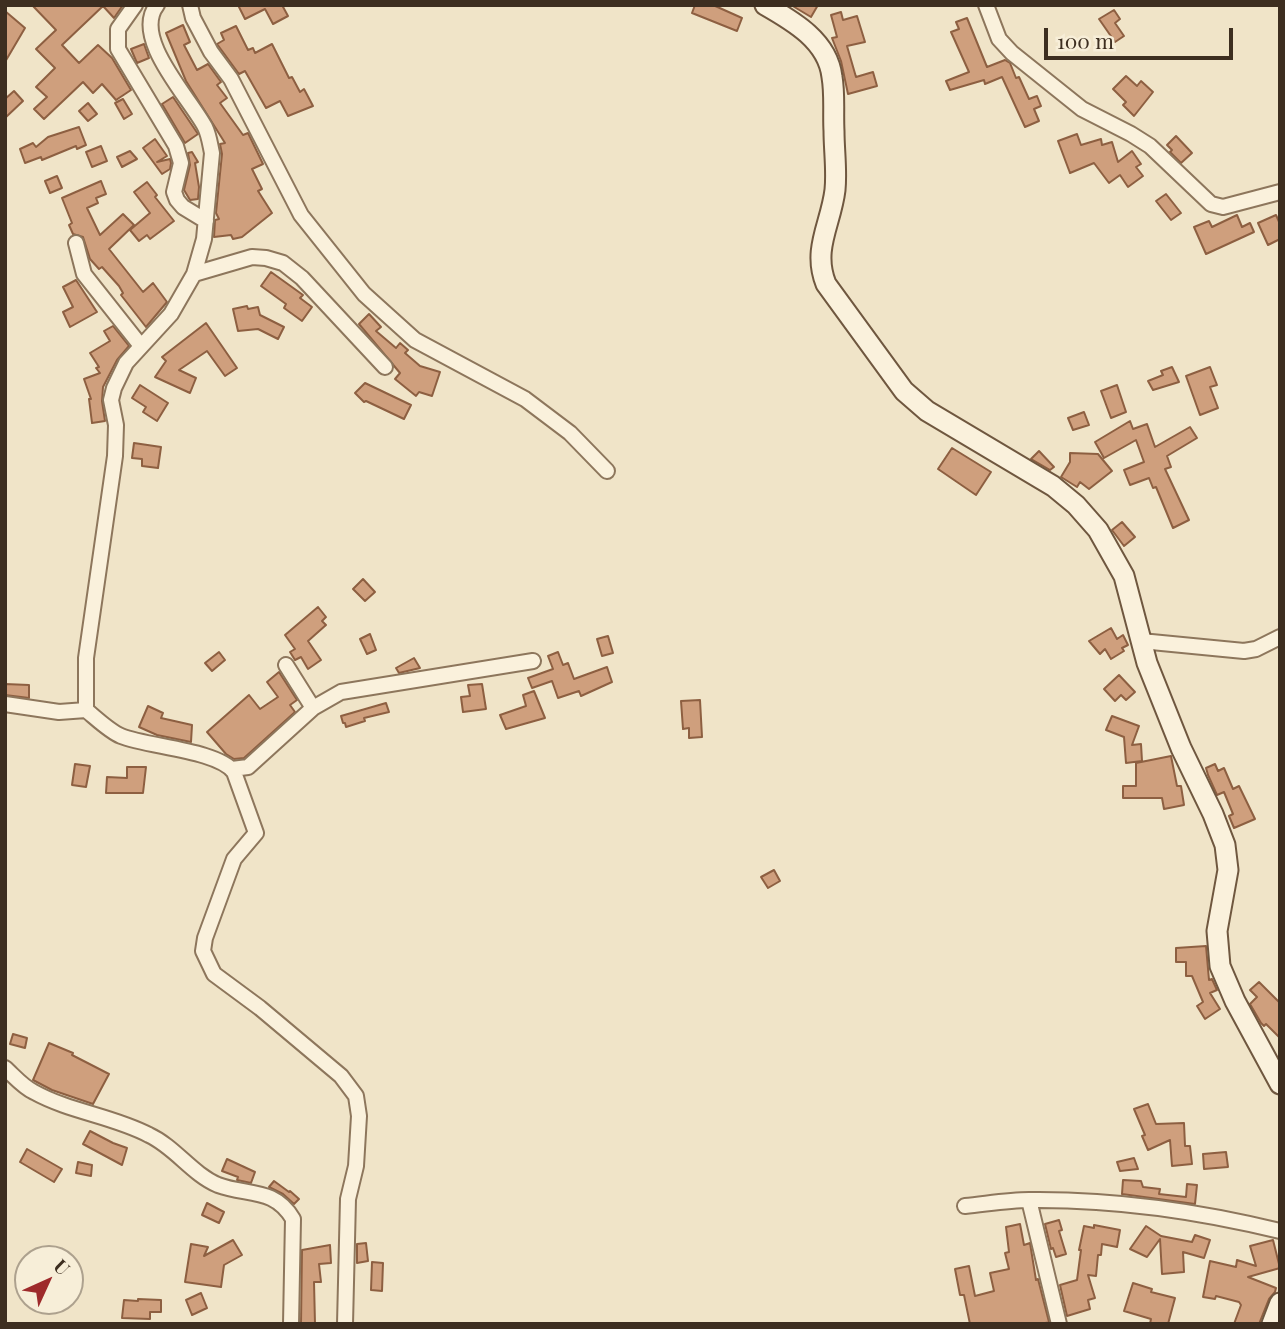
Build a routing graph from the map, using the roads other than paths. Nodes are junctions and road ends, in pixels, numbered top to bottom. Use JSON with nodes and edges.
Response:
{"nodes":[{"id":1,"x":135,"y":5,"type":"edge"},
{"id":2,"x":190,"y":5,"type":"edge"},
{"id":3,"x":765,"y":5,"type":"edge"},
{"id":4,"x":986,"y":5,"type":"edge"},
{"id":5,"x":154,"y":6,"type":"edge"},
{"id":6,"x":1280,"y":192,"type":"edge"},
{"id":7,"x":206,"y":221,"type":"junction"},
{"id":8,"x":76,"y":243,"type":"dead end"},
{"id":9,"x":194,"y":274,"type":"junction"},
{"id":10,"x":141,"y":346,"type":"junction"},
{"id":11,"x":386,"y":368,"type":"dead end"},
{"id":12,"x":607,"y":471,"type":"dead end"},
{"id":13,"x":1280,"y":637,"type":"edge"},
{"id":14,"x":1141,"y":641,"type":"junction"},
{"id":15,"x":533,"y":661,"type":"dead end"},
{"id":16,"x":286,"y":664,"type":"dead end"},
{"id":17,"x":5,"y":704,"type":"edge"},
{"id":18,"x":313,"y":708,"type":"junction"},
{"id":19,"x":86,"y":710,"type":"junction"},
{"id":20,"x":232,"y":769,"type":"junction"},
{"id":21,"x":5,"y":1068,"type":"edge"},
{"id":22,"x":1280,"y":1084,"type":"edge"},
{"id":23,"x":1029,"y":1200,"type":"junction"},
{"id":24,"x":965,"y":1206,"type":"dead end"},
{"id":25,"x":1280,"y":1231,"type":"edge"},
{"id":26,"x":1280,"y":1303,"type":"edge"},
{"id":27,"x":290,"y":1324,"type":"edge"},
{"id":28,"x":345,"y":1324,"type":"edge"},
{"id":29,"x":1059,"y":1324,"type":"edge"},
{"id":30,"x":1272,"y":1324,"type":"edge"}],
"edges":[{"from":1,"to":7,"type":"street"},
{"from":2,"to":12,"type":"street"},
{"from":3,"to":14,"type":"street"},
{"from":4,"to":6,"type":"street"},
{"from":5,"to":7,"type":"street"},
{"from":7,"to":9,"type":"street"},
{"from":8,"to":10,"type":"street"},
{"from":9,"to":10,"type":"street"},
{"from":9,"to":11,"type":"street"},
{"from":10,"to":19,"type":"street"},
{"from":13,"to":14,"type":"street"},
{"from":14,"to":22,"type":"street"},
{"from":15,"to":18,"type":"street"},
{"from":16,"to":18,"type":"street"},
{"from":17,"to":19,"type":"street"},
{"from":18,"to":20,"type":"street"},
{"from":19,"to":20,"type":"street"},
{"from":20,"to":28,"type":"street"},
{"from":21,"to":27,"type":"street"},
{"from":23,"to":24,"type":"street"},
{"from":23,"to":25,"type":"street"},
{"from":23,"to":29,"type":"street"},
{"from":26,"to":30,"type":"street"}]}
